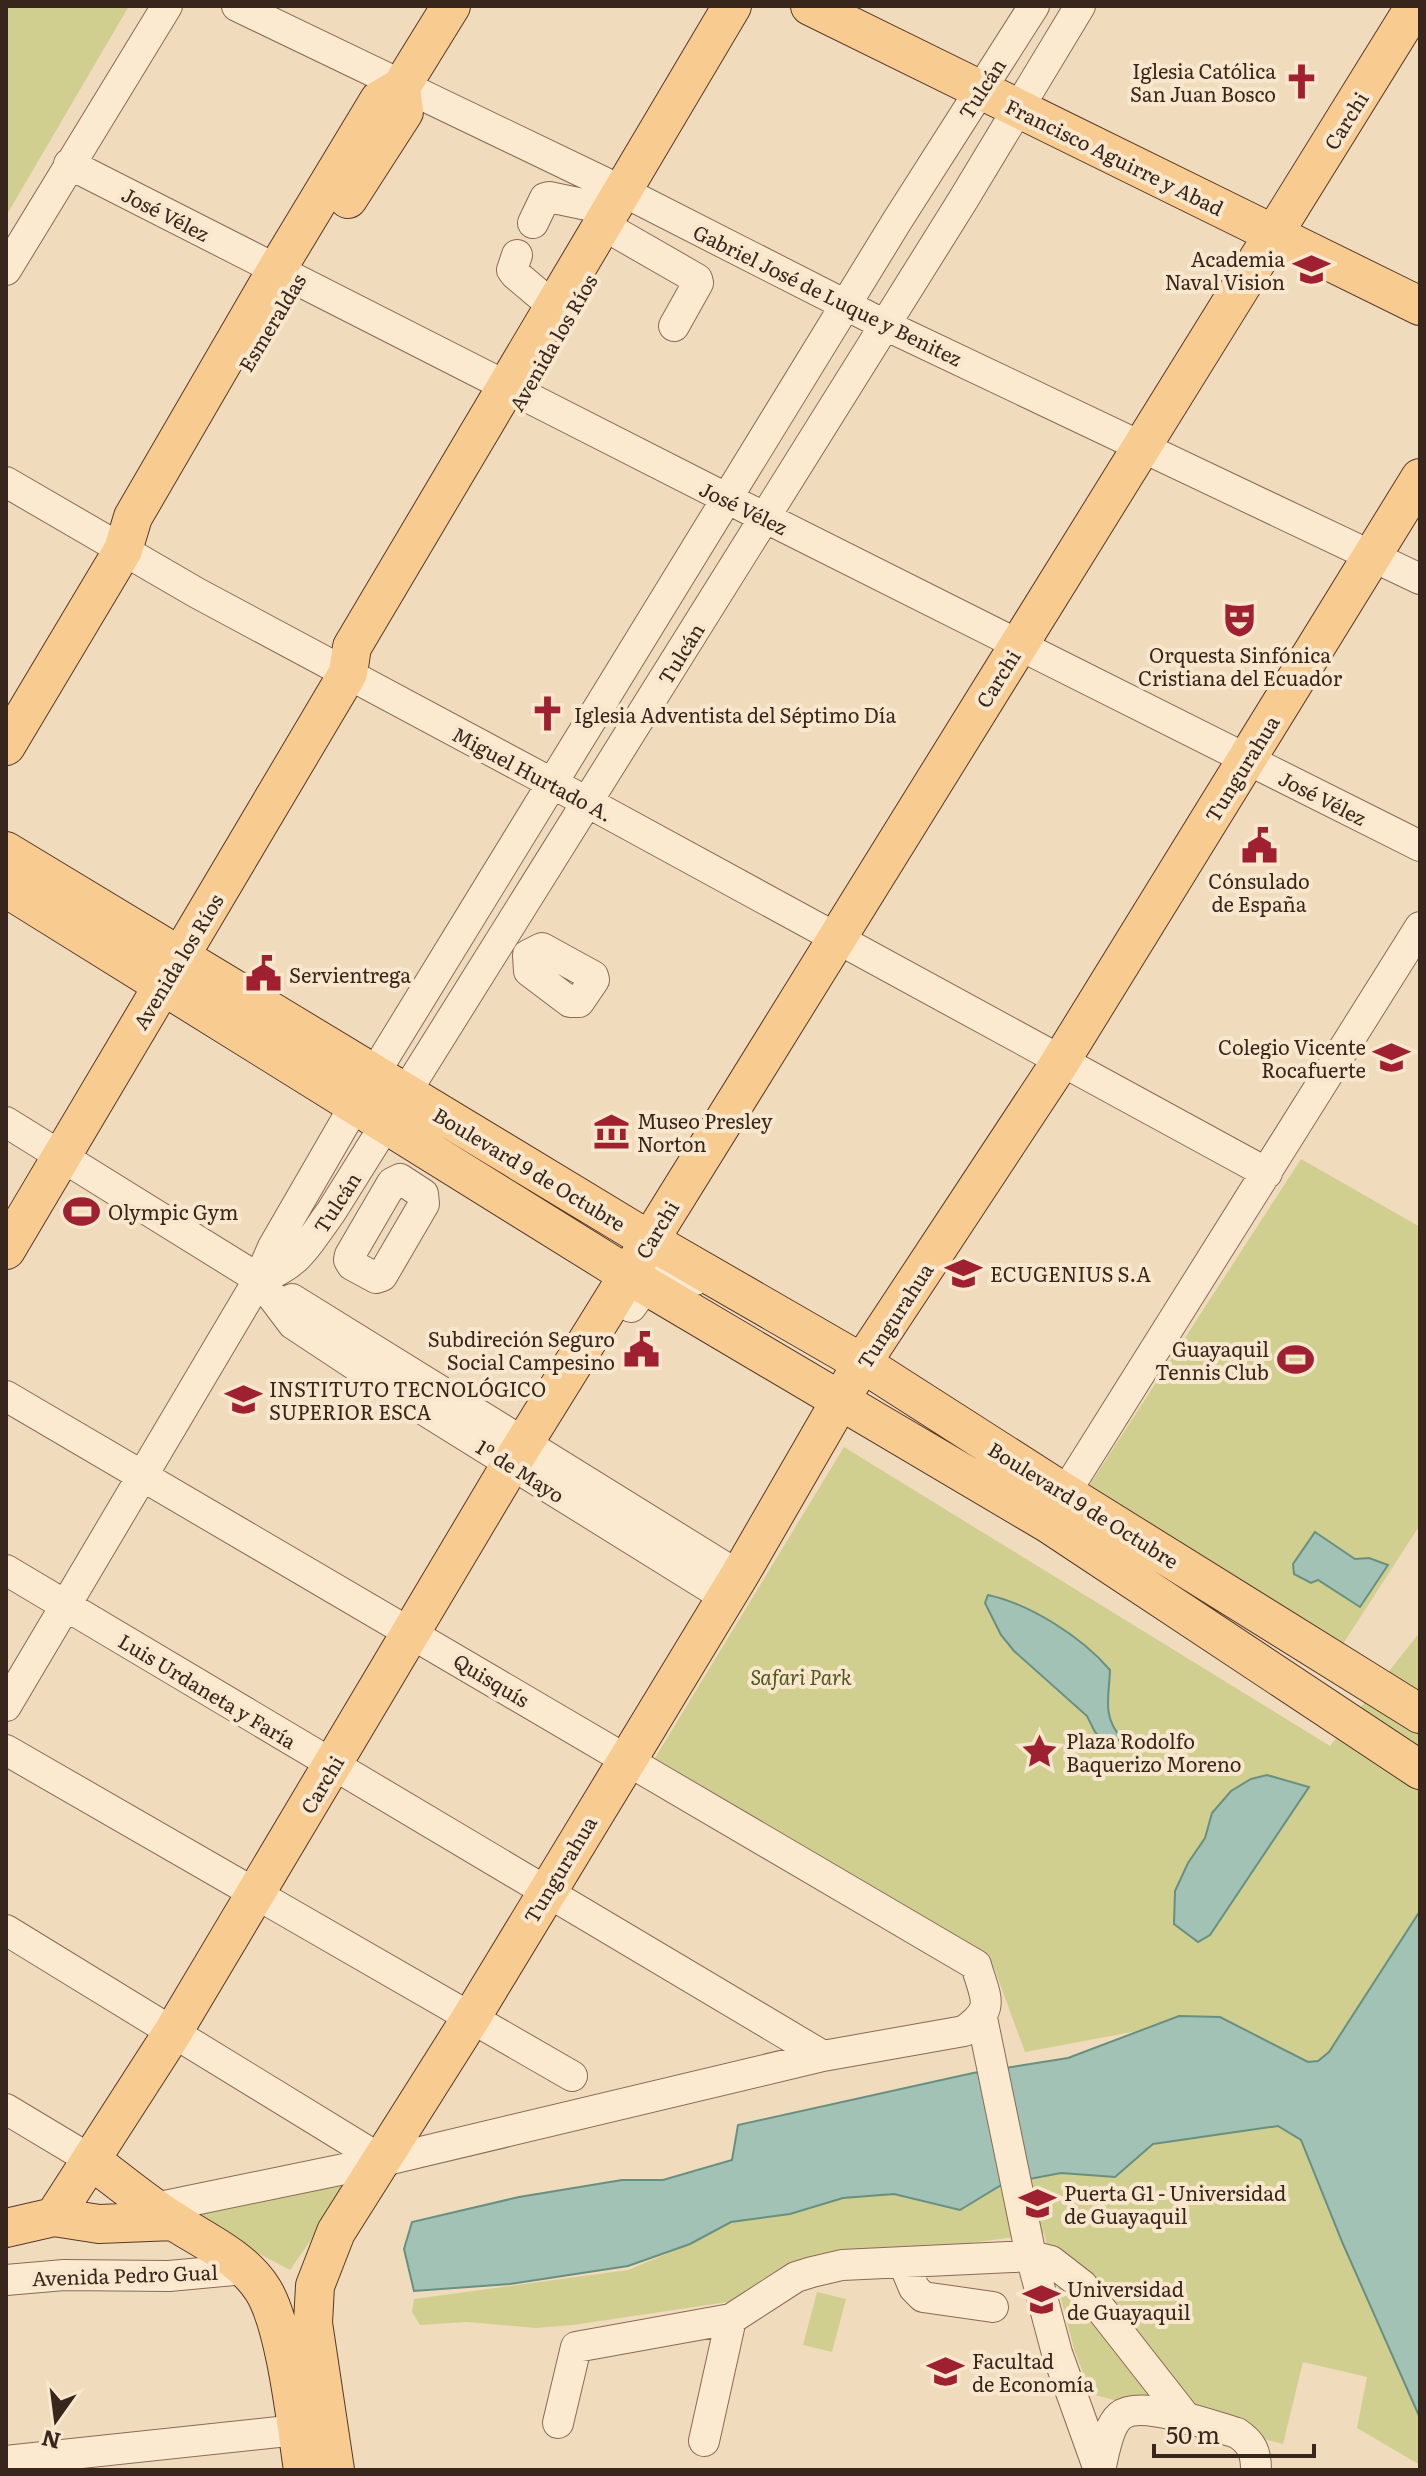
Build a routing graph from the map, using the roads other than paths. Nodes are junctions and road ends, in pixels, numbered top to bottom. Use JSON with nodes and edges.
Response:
{"nodes":[{"id":1,"x":167,"y":6,"type":"edge"},
{"id":2,"x":237,"y":6,"type":"edge"},
{"id":3,"x":451,"y":6,"type":"edge"},
{"id":4,"x":732,"y":6,"type":"edge"},
{"id":5,"x":751,"y":6,"type":"edge"},
{"id":6,"x":810,"y":6,"type":"edge"},
{"id":7,"x":1034,"y":6,"type":"edge"},
{"id":8,"x":1055,"y":6,"type":"edge"},
{"id":9,"x":1080,"y":6,"type":"edge"},
{"id":10,"x":1415,"y":6,"type":"edge"},
{"id":11,"x":401,"y":87,"type":"junction"},
{"id":12,"x":998,"y":107,"type":"junction"},
{"id":13,"x":558,"y":160,"type":"junction"},
{"id":14,"x":69,"y":164,"type":"junction"},
{"id":15,"x":622,"y":208,"type":"junction"},
{"id":16,"x":1270,"y":240,"type":"junction"},
{"id":17,"x":517,"y":255,"type":"dead end"},
{"id":18,"x":6,"y":270,"type":"edge"},
{"id":19,"x":286,"y":274,"type":"junction"},
{"id":20,"x":1420,"y":306,"type":"edge"},
{"id":21,"x":554,"y":307,"type":"junction"},
{"id":22,"x":868,"y":311,"type":"junction"},
{"id":23,"x":1420,"y":322,"type":"edge"},
{"id":24,"x":674,"y":326,"type":"dead end"},
{"id":25,"x":515,"y":390,"type":"junction"},
{"id":26,"x":1143,"y":446,"type":"junction"},
{"id":27,"x":1420,"y":478,"type":"edge"},
{"id":28,"x":6,"y":482,"type":"edge"},
{"id":29,"x":747,"y":508,"type":"junction"},
{"id":30,"x":123,"y":550,"type":"junction"},
{"id":31,"x":1372,"y":556,"type":"junction"},
{"id":32,"x":1420,"y":579,"type":"edge"},
{"id":33,"x":1017,"y":645,"type":"junction"},
{"id":34,"x":347,"y":673,"type":"junction"},
{"id":35,"x":6,"y":746,"type":"edge"},
{"id":36,"x":1247,"y":758,"type":"junction"},
{"id":37,"x":569,"y":793,"type":"junction"},
{"id":38,"x":1420,"y":846,"type":"edge"},
{"id":39,"x":6,"y":851,"type":"edge"},
{"id":40,"x":6,"y":888,"type":"edge"},
{"id":41,"x":1420,"y":927,"type":"edge"},
{"id":42,"x":835,"y":937,"type":"junction"},
{"id":43,"x":501,"y":940,"type":"junction"},
{"id":44,"x":528,"y":955,"type":"dead end"},
{"id":45,"x":171,"y":971,"type":"junction"},
{"id":46,"x":1061,"y":1061,"type":"junction"},
{"id":47,"x":380,"y":1099,"type":"junction"},
{"id":48,"x":6,"y":1122,"type":"edge"},
{"id":49,"x":428,"y":1151,"type":"junction"},
{"id":50,"x":62,"y":1155,"type":"junction"},
{"id":51,"x":1267,"y":1173,"type":"junction"},
{"id":52,"x":410,"y":1184,"type":"junction"},
{"id":53,"x":331,"y":1212,"type":"junction"},
{"id":54,"x":364,"y":1229,"type":"junction"},
{"id":55,"x":649,"y":1240,"type":"junction"},
{"id":56,"x":6,"y":1250,"type":"edge"},
{"id":57,"x":259,"y":1279,"type":"junction"},
{"id":58,"x":635,"y":1289,"type":"junction"},
{"id":59,"x":852,"y":1380,"type":"junction"},
{"id":60,"x":6,"y":1396,"type":"edge"},
{"id":61,"x":518,"y":1453,"type":"junction"},
{"id":62,"x":142,"y":1476,"type":"junction"},
{"id":63,"x":1065,"y":1493,"type":"junction"},
{"id":64,"x":6,"y":1570,"type":"edge"},
{"id":65,"x":732,"y":1587,"type":"junction"},
{"id":66,"x":66,"y":1605,"type":"junction"},
{"id":67,"x":409,"y":1631,"type":"junction"},
{"id":68,"x":6,"y":1706,"type":"edge"},
{"id":69,"x":1420,"y":1714,"type":"edge"},
{"id":70,"x":1420,"y":1732,"type":"edge"},
{"id":71,"x":6,"y":1750,"type":"edge"},
{"id":72,"x":1420,"y":1752,"type":"edge"},
{"id":73,"x":626,"y":1759,"type":"junction"},
{"id":74,"x":333,"y":1765,"type":"junction"},
{"id":75,"x":1420,"y":1770,"type":"edge"},
{"id":76,"x":546,"y":1891,"type":"junction"},
{"id":77,"x":254,"y":1895,"type":"junction"},
{"id":78,"x":6,"y":1930,"type":"edge"},
{"id":79,"x":471,"y":2018,"type":"junction"},
{"id":80,"x":985,"y":2028,"type":"junction"},
{"id":81,"x":173,"y":2032,"type":"junction"},
{"id":82,"x":823,"y":2056,"type":"junction"},
{"id":83,"x":572,"y":2076,"type":"dead end"},
{"id":84,"x":6,"y":2109,"type":"edge"},
{"id":85,"x":91,"y":2160,"type":"junction"},
{"id":86,"x":383,"y":2161,"type":"junction"},
{"id":87,"x":164,"y":2215,"type":"junction"},
{"id":88,"x":54,"y":2217,"type":"junction"},
{"id":89,"x":6,"y":2228,"type":"edge"},
{"id":90,"x":1031,"y":2256,"type":"junction"},
{"id":91,"x":904,"y":2264,"type":"junction"},
{"id":92,"x":245,"y":2269,"type":"junction"},
{"id":93,"x":6,"y":2280,"type":"edge"},
{"id":94,"x":993,"y":2307,"type":"dead end"},
{"id":95,"x":731,"y":2319,"type":"junction"},
{"id":96,"x":1187,"y":2419,"type":"junction"},
{"id":97,"x":558,"y":2423,"type":"dead end"},
{"id":98,"x":297,"y":2430,"type":"junction"},
{"id":99,"x":704,"y":2441,"type":"dead end"},
{"id":100,"x":6,"y":2461,"type":"edge"},
{"id":101,"x":53,"y":2464,"type":"edge"},
{"id":102,"x":303,"y":2470,"type":"edge"},
{"id":103,"x":335,"y":2470,"type":"edge"},
{"id":104,"x":1099,"y":2470,"type":"edge"},
{"id":105,"x":1256,"y":2470,"type":"edge"}],
"edges":[{"from":1,"to":14,"type":"street"},
{"from":2,"to":11,"type":"street","name":"Gabriel José de Luque y Benitez"},
{"from":3,"to":11,"type":"main road","name":"Esmeraldas"},
{"from":4,"to":15,"type":"main road","name":"Avenida los Ríos"},
{"from":5,"to":15,"type":"main road","name":"Avenida los Ríos"},
{"from":6,"to":12,"type":"main road","name":"Francisco Aguirre y Abad"},
{"from":7,"to":12,"type":"street","name":"Tulcán"},
{"from":8,"to":12,"type":"street"},
{"from":9,"to":12,"type":"street","name":"Tulcán"},
{"from":10,"to":16,"type":"main road","name":"Carchi"},
{"from":11,"to":13,"type":"street","name":"Gabriel José de Luque y Benitez"},
{"from":11,"to":19,"type":"main road","name":"Esmeraldas"},
{"from":12,"to":16,"type":"main road","name":"Francisco Aguirre y Abad"},
{"from":12,"to":22,"type":"street","name":"Tulcán"},
{"from":12,"to":22,"type":"street","name":"Tulcán"},
{"from":13,"to":15,"type":"street","name":"Gabriel José de Luque y Benitez"},
{"from":13,"to":15,"type":"street"},
{"from":14,"to":18,"type":"street"},
{"from":14,"to":19,"type":"street","name":"José Vélez"},
{"from":15,"to":21,"type":"main road","name":"Avenida los Ríos"},
{"from":15,"to":22,"type":"street","name":"Gabriel José de Luque y Benitez"},
{"from":15,"to":24,"type":"street"},
{"from":15,"to":25,"type":"main road","name":"Avenida los Ríos"},
{"from":16,"to":20,"type":"main road","name":"Francisco Aguirre y Abad"},
{"from":16,"to":23,"type":"street"},
{"from":16,"to":26,"type":"main road","name":"Carchi"},
{"from":17,"to":21,"type":"street"},
{"from":19,"to":25,"type":"street","name":"José Vélez"},
{"from":19,"to":30,"type":"main road","name":"Esmeraldas"},
{"from":21,"to":25,"type":"main road","name":"Avenida los Ríos"},
{"from":22,"to":26,"type":"street","name":"Gabriel José de Luque y Benitez"},
{"from":22,"to":29,"type":"street","name":"Tulcán"},
{"from":22,"to":29,"type":"street","name":"Tulcán"},
{"from":25,"to":29,"type":"street","name":"José Vélez"},
{"from":25,"to":34,"type":"main road","name":"Avenida los Ríos"},
{"from":26,"to":31,"type":"street","name":"Gabriel José de Luque y Benitez"},
{"from":26,"to":33,"type":"main road","name":"Carchi"},
{"from":27,"to":31,"type":"main road","name":"Tungurahua"},
{"from":28,"to":30,"type":"street","name":"Miguel Hurtado A."},
{"from":29,"to":33,"type":"street","name":"José Vélez"},
{"from":29,"to":37,"type":"street","name":"Tulcán"},
{"from":29,"to":37,"type":"street","name":"Tulcán"},
{"from":30,"to":34,"type":"street","name":"Miguel Hurtado A."},
{"from":30,"to":35,"type":"main road","name":"Esmeraldas"},
{"from":31,"to":32,"type":"street","name":"Gabriel José de Luque y Benitez"},
{"from":31,"to":36,"type":"main road","name":"Tungurahua"},
{"from":33,"to":36,"type":"street","name":"José Vélez"},
{"from":33,"to":42,"type":"main road","name":"Carchi"},
{"from":34,"to":37,"type":"street","name":"Miguel Hurtado A."},
{"from":34,"to":45,"type":"main road","name":"Avenida los Ríos"},
{"from":36,"to":38,"type":"street","name":"José Vélez"},
{"from":36,"to":46,"type":"main road","name":"Tungurahua"},
{"from":37,"to":42,"type":"street","name":"Miguel Hurtado A."},
{"from":37,"to":43,"type":"street","name":"Tulcán"},
{"from":37,"to":47,"type":"street"},
{"from":39,"to":45,"type":"main road","name":"Boulevard 9 de Octubre"},
{"from":40,"to":45,"type":"main road","name":"Boulevard 9 de Octubre"},
{"from":41,"to":51,"type":"street"},
{"from":42,"to":46,"type":"street","name":"Miguel Hurtado A."},
{"from":42,"to":55,"type":"main road","name":"Carchi"},
{"from":43,"to":44,"type":"street"},
{"from":43,"to":47,"type":"street","name":"Tulcán"},
{"from":45,"to":47,"type":"main road","name":"Boulevard 9 de Octubre"},
{"from":45,"to":50,"type":"main road","name":"Avenida los Ríos"},
{"from":46,"to":51,"type":"street","name":"Miguel Hurtado A."},
{"from":46,"to":59,"type":"main road","name":"Tungurahua"},
{"from":47,"to":49,"type":"main road","name":"Boulevard 9 de Octubre"},
{"from":47,"to":53,"type":"street","name":"Tulcán"},
{"from":47,"to":55,"type":"main road","name":"Boulevard 9 de Octubre"},
{"from":47,"to":57,"type":"street","name":"Tulcán"},
{"from":48,"to":50,"type":"street"},
{"from":49,"to":52,"type":"street"},
{"from":49,"to":58,"type":"main road","name":"Boulevard 9 de Octubre"},
{"from":50,"to":56,"type":"main road","name":"Avenida los Ríos"},
{"from":50,"to":57,"type":"street"},
{"from":51,"to":63,"type":"street"},
{"from":52,"to":54,"type":"street"},
{"from":52,"to":54,"type":"street"},
{"from":53,"to":54,"type":"street"},
{"from":53,"to":57,"type":"street","name":"Tulcán"},
{"from":55,"to":58,"type":"main road","name":"Carchi"},
{"from":55,"to":59,"type":"main road","name":"Boulevard 9 de Octubre"},
{"from":57,"to":61,"type":"street","name":"1º de Mayo"},
{"from":57,"to":62,"type":"street","name":"Tulcán"},
{"from":58,"to":59,"type":"main road","name":"Boulevard 9 de Octubre"},
{"from":58,"to":61,"type":"main road","name":"Carchi"},
{"from":59,"to":63,"type":"main road","name":"Boulevard 9 de Octubre"},
{"from":59,"to":65,"type":"main road","name":"Tungurahua"},
{"from":59,"to":70,"type":"street","name":"Boulevard 9 de Octubre"},
{"from":59,"to":72,"type":"street","name":"Boulevard 9 de Octubre"},
{"from":59,"to":75,"type":"main road","name":"Boulevard 9 de Octubre"},
{"from":60,"to":62,"type":"street","name":"Quisquís"},
{"from":61,"to":65,"type":"street","name":"1º de Mayo"},
{"from":61,"to":67,"type":"main road","name":"Carchi"},
{"from":62,"to":66,"type":"street","name":"Tulcán"},
{"from":62,"to":67,"type":"street","name":"Quisquís"},
{"from":63,"to":69,"type":"main road","name":"Boulevard 9 de Octubre"},
{"from":64,"to":66,"type":"street","name":"Luis Urdaneta y Faría"},
{"from":65,"to":73,"type":"main road","name":"Tungurahua"},
{"from":66,"to":68,"type":"street","name":"Tulcán"},
{"from":66,"to":74,"type":"street","name":"Luis Urdaneta y Faría"},
{"from":67,"to":73,"type":"street","name":"Quisquís"},
{"from":67,"to":74,"type":"main road","name":"Carchi"},
{"from":71,"to":77,"type":"street"},
{"from":73,"to":76,"type":"main road","name":"Tungurahua"},
{"from":73,"to":80,"type":"street","name":"Quisquís"},
{"from":74,"to":76,"type":"street","name":"Luis Urdaneta y Faría"},
{"from":74,"to":77,"type":"main road","name":"Carchi"},
{"from":76,"to":79,"type":"main road","name":"Tungurahua"},
{"from":76,"to":82,"type":"street","name":"Luis Urdaneta y Faría"},
{"from":77,"to":79,"type":"street"},
{"from":77,"to":81,"type":"main road","name":"Carchi"},
{"from":78,"to":81,"type":"street"},
{"from":79,"to":83,"type":"street"},
{"from":79,"to":86,"type":"main road","name":"Tungurahua"},
{"from":80,"to":82,"type":"street"},
{"from":80,"to":90,"type":"street"},
{"from":81,"to":85,"type":"main road","name":"Carchi"},
{"from":81,"to":86,"type":"street"},
{"from":82,"to":86,"type":"street"},
{"from":84,"to":85,"type":"street"},
{"from":85,"to":87,"type":"main road"},
{"from":85,"to":88,"type":"main road","name":"Carchi"},
{"from":86,"to":87,"type":"street"},
{"from":86,"to":103,"type":"main road","name":"Tungurahua"},
{"from":87,"to":88,"type":"main road"},
{"from":87,"to":92,"type":"main road"},
{"from":88,"to":89,"type":"main road"},
{"from":90,"to":91,"type":"street"},
{"from":90,"to":96,"type":"street"},
{"from":90,"to":104,"type":"street"},
{"from":91,"to":94,"type":"street"},
{"from":91,"to":95,"type":"street"},
{"from":92,"to":93,"type":"street","name":"Avenida Pedro Gual"},
{"from":92,"to":98,"type":"main road"},
{"from":95,"to":97,"type":"street"},
{"from":95,"to":99,"type":"street"},
{"from":96,"to":104,"type":"street"},
{"from":96,"to":105,"type":"street"},
{"from":98,"to":101,"type":"street"},
{"from":98,"to":102,"type":"main road"},
{"from":100,"to":101,"type":"street"}]}
